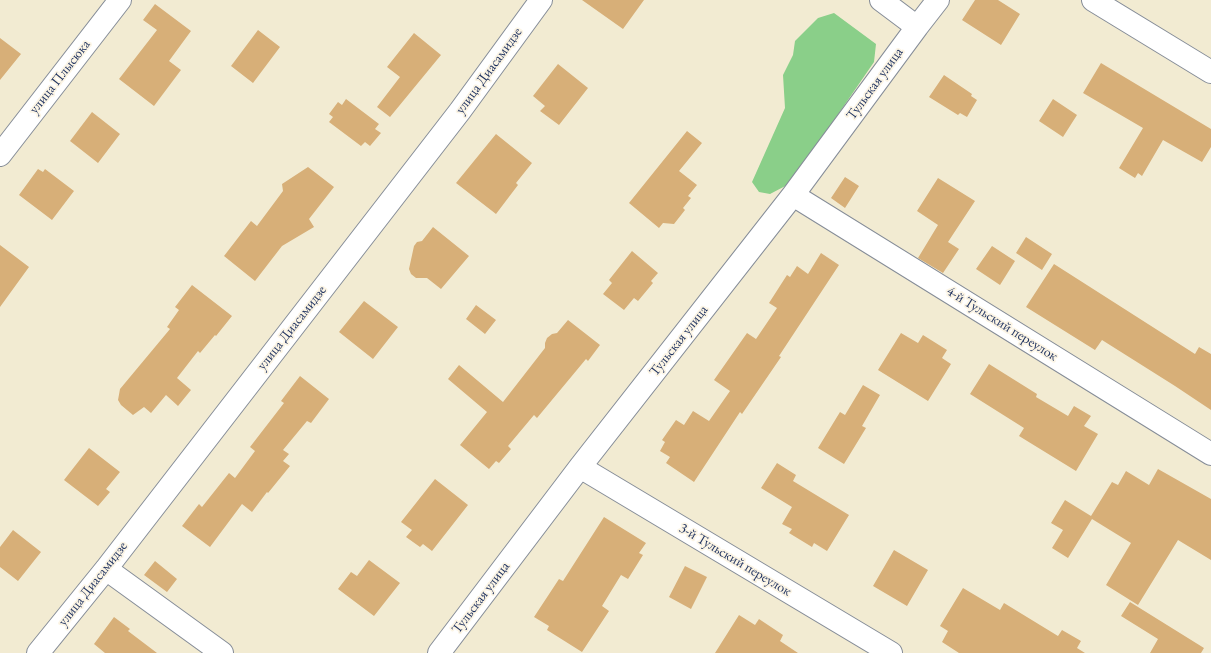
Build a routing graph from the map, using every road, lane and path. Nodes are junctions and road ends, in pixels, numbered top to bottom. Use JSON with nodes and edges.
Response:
{"nodes":[{"id":1,"x":120,"y":0,"type":"edge"},
{"id":2,"x":541,"y":0,"type":"edge"},
{"id":3,"x":880,"y":0,"type":"edge"},
{"id":4,"x":938,"y":0,"type":"edge"},
{"id":5,"x":1093,"y":0,"type":"edge"},
{"id":6,"x":917,"y":27,"type":"junction"},
{"id":7,"x":1211,"y":72,"type":"edge"},
{"id":8,"x":0,"y":155,"type":"edge"},
{"id":9,"x":793,"y":196,"type":"junction"},
{"id":10,"x":1211,"y":454,"type":"edge"},
{"id":11,"x":580,"y":467,"type":"junction"},
{"id":12,"x":106,"y":569,"type":"junction"},
{"id":13,"x":38,"y":653,"type":"edge"},
{"id":14,"x":222,"y":653,"type":"edge"},
{"id":15,"x":439,"y":653,"type":"edge"},
{"id":16,"x":891,"y":653,"type":"edge"}],
"edges":[{"from":1,"to":8,"type":"street","name":"улица Плысюка"},
{"from":2,"to":12,"type":"street","name":"улица Диасамидзе"},
{"from":3,"to":6,"type":"street"},
{"from":4,"to":6,"type":"street","name":"Тульская улица"},
{"from":5,"to":7,"type":"street"},
{"from":6,"to":9,"type":"street","name":"Тульская улица"},
{"from":9,"to":10,"type":"street","name":"4-й Тульский переулок"},
{"from":9,"to":11,"type":"street","name":"Тульская улица"},
{"from":11,"to":15,"type":"street","name":"Тульская улица"},
{"from":11,"to":16,"type":"street","name":"3-й Тульский переулок"},
{"from":12,"to":13,"type":"street","name":"улица Диасамидзе"},
{"from":12,"to":14,"type":"street"}]}
